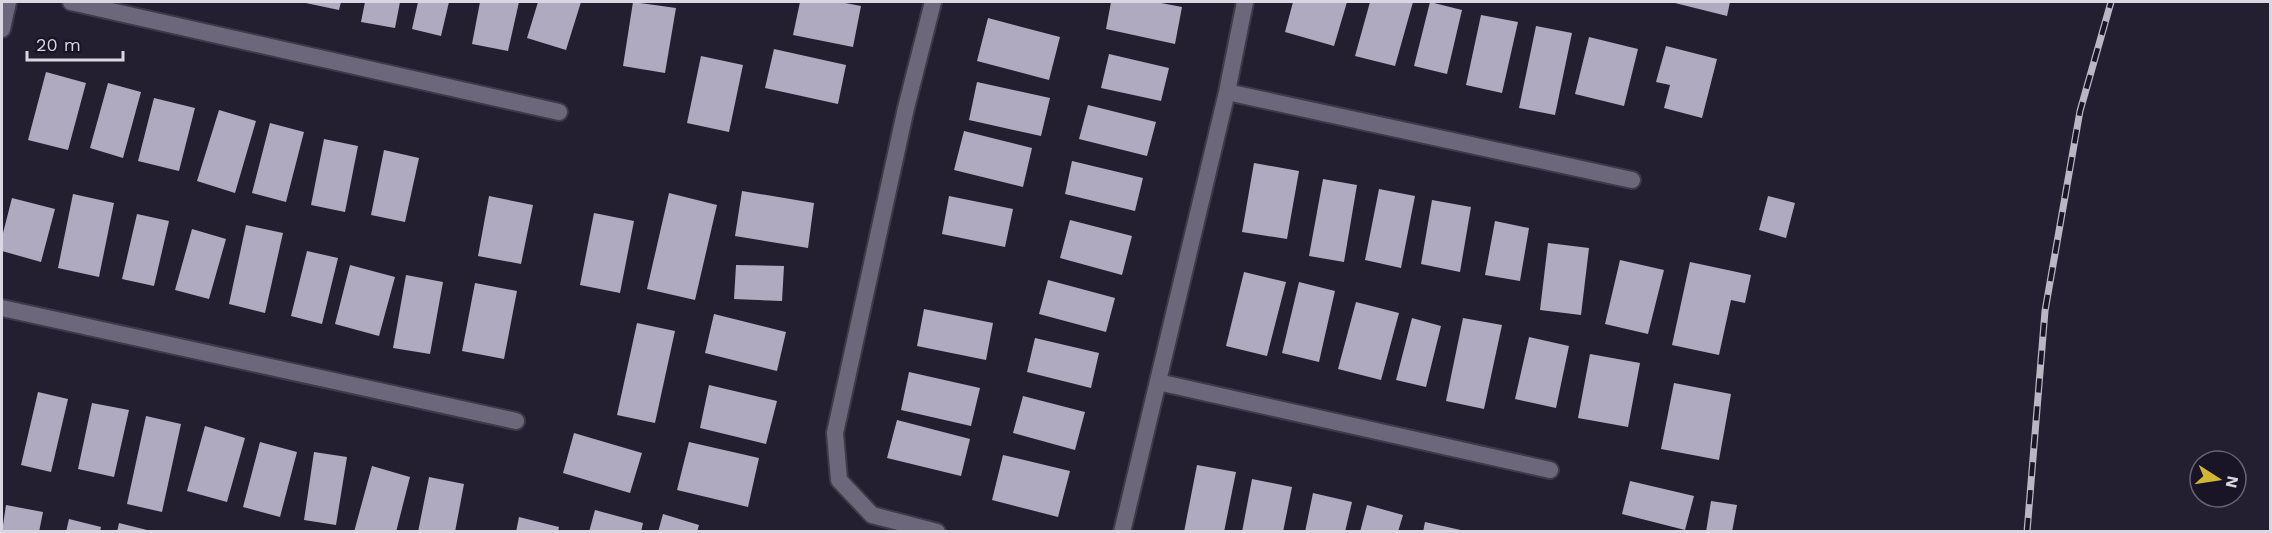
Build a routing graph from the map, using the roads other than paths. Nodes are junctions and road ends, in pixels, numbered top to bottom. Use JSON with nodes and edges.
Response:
{"nodes":[{"id":1,"x":8,"y":2,"type":"edge"},
{"id":2,"x":71,"y":2,"type":"edge"},
{"id":3,"x":933,"y":2,"type":"edge"},
{"id":4,"x":1245,"y":2,"type":"edge"},
{"id":5,"x":2,"y":29,"type":"edge"},
{"id":6,"x":1227,"y":92,"type":"junction"},
{"id":7,"x":559,"y":112,"type":"dead end"},
{"id":8,"x":1632,"y":180,"type":"dead end"},
{"id":9,"x":2,"y":308,"type":"edge"},
{"id":10,"x":1158,"y":382,"type":"junction"},
{"id":11,"x":516,"y":421,"type":"dead end"},
{"id":12,"x":1550,"y":470,"type":"dead end"},
{"id":13,"x":937,"y":531,"type":"edge"},
{"id":14,"x":1122,"y":531,"type":"edge"}],
"edges":[{"from":1,"to":5,"type":"street"},
{"from":2,"to":7,"type":"street"},
{"from":3,"to":13,"type":"street"},
{"from":4,"to":6,"type":"street"},
{"from":6,"to":8,"type":"street"},
{"from":6,"to":10,"type":"street"},
{"from":9,"to":11,"type":"street"},
{"from":10,"to":12,"type":"street"},
{"from":10,"to":14,"type":"street"}]}
